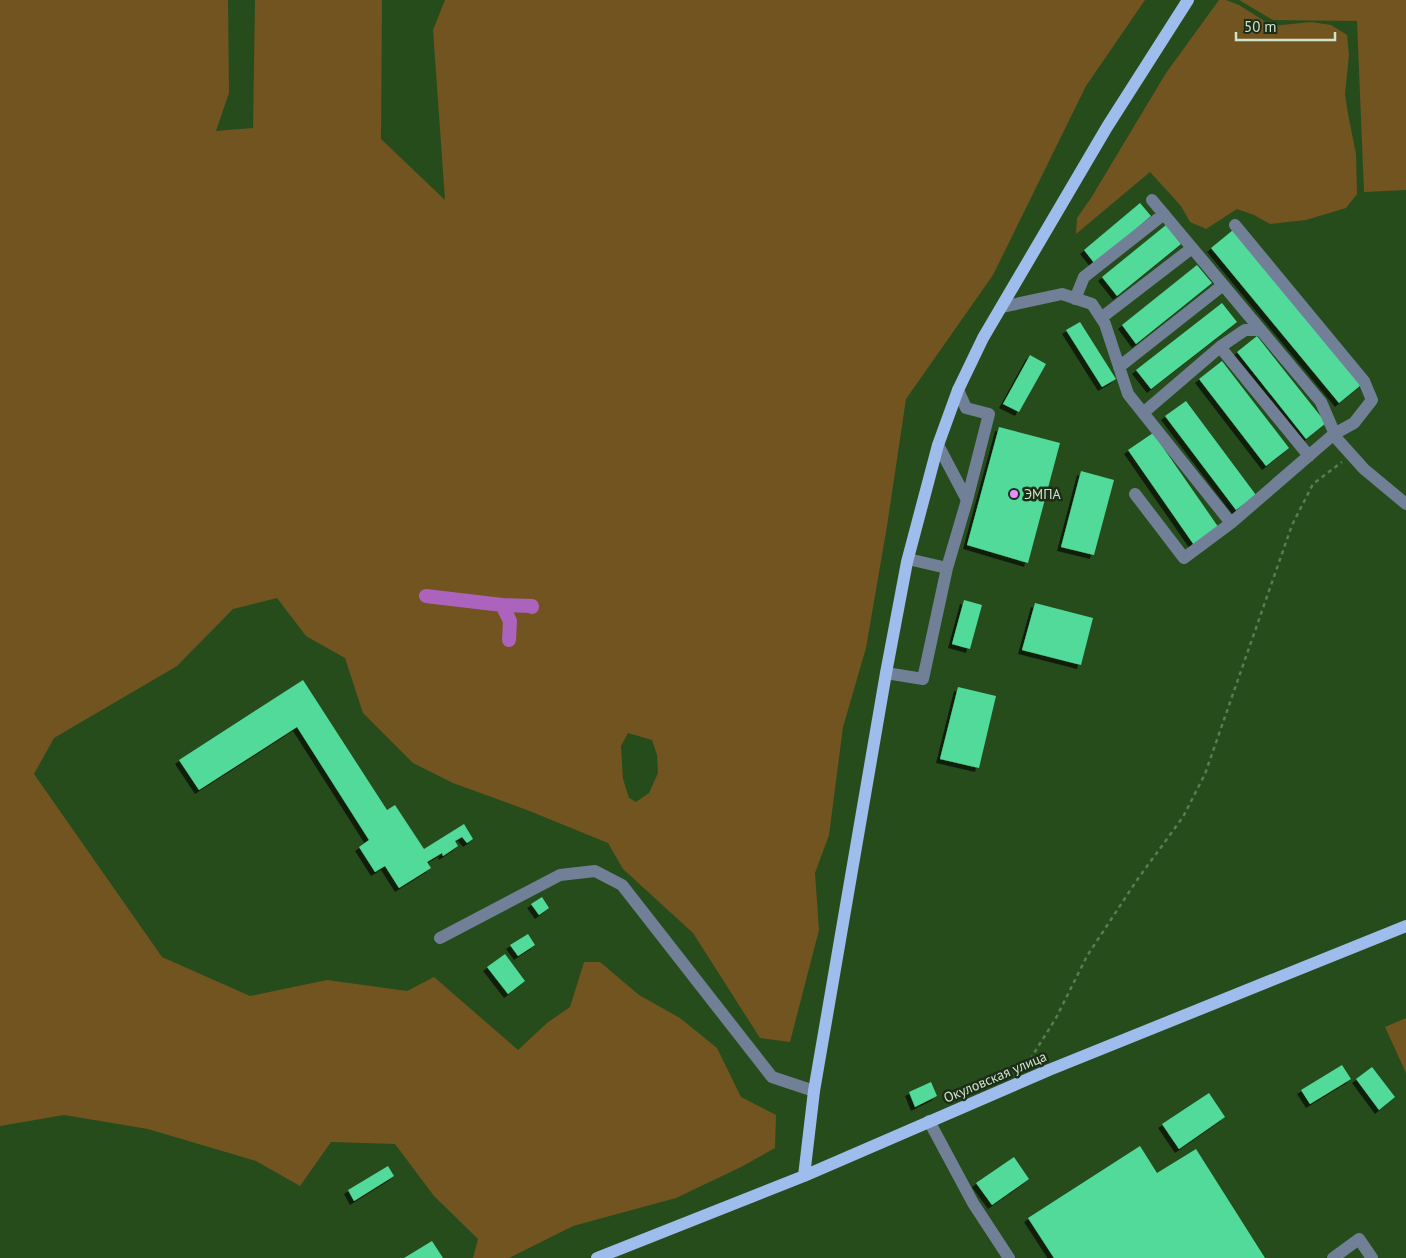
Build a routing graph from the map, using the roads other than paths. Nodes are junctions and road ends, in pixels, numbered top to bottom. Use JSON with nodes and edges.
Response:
{"nodes":[{"id":1,"x":1188,"y":0,"type":"edge"},
{"id":2,"x":1152,"y":200,"type":"dead end"},
{"id":3,"x":1164,"y":214,"type":"junction"},
{"id":4,"x":1235,"y":225,"type":"dead end"},
{"id":5,"x":1192,"y":248,"type":"junction"},
{"id":6,"x":1223,"y":285,"type":"junction"},
{"id":7,"x":1074,"y":299,"type":"junction"},
{"id":8,"x":1002,"y":307,"type":"junction"},
{"id":9,"x":1101,"y":318,"type":"junction"},
{"id":10,"x":1261,"y":330,"type":"junction"},
{"id":11,"x":1220,"y":347,"type":"junction"},
{"id":12,"x":1119,"y":367,"type":"junction"},
{"id":13,"x":958,"y":390,"type":"junction"},
{"id":14,"x":1143,"y":413,"type":"junction"},
{"id":15,"x":1336,"y":436,"type":"junction"},
{"id":16,"x":938,"y":446,"type":"junction"},
{"id":17,"x":1309,"y":456,"type":"junction"},
{"id":18,"x":1135,"y":494,"type":"dead end"},
{"id":19,"x":967,"y":500,"type":"junction"},
{"id":20,"x":1406,"y":504,"type":"edge"},
{"id":21,"x":1231,"y":523,"type":"junction"},
{"id":22,"x":908,"y":559,"type":"junction"},
{"id":23,"x":947,"y":568,"type":"junction"},
{"id":24,"x":886,"y":673,"type":"junction"},
{"id":25,"x":1406,"y":926,"type":"edge"},
{"id":26,"x":440,"y":938,"type":"dead end"},
{"id":27,"x":814,"y":1091,"type":"junction"},
{"id":28,"x":929,"y":1122,"type":"junction"},
{"id":29,"x":804,"y":1176,"type":"junction"},
{"id":30,"x":597,"y":1258,"type":"edge"},
{"id":31,"x":1009,"y":1258,"type":"edge"},
{"id":32,"x":1333,"y":1258,"type":"edge"},
{"id":33,"x":1372,"y":1258,"type":"edge"}],
"edges":[{"from":1,"to":8,"type":"main road"},
{"from":2,"to":3,"type":"street"},
{"from":3,"to":5,"type":"street"},
{"from":3,"to":7,"type":"street"},
{"from":4,"to":15,"type":"street"},
{"from":5,"to":6,"type":"street"},
{"from":5,"to":9,"type":"street"},
{"from":6,"to":10,"type":"street"},
{"from":6,"to":12,"type":"street"},
{"from":7,"to":8,"type":"street"},
{"from":7,"to":9,"type":"street"},
{"from":8,"to":13,"type":"main road"},
{"from":9,"to":12,"type":"street"},
{"from":10,"to":11,"type":"street"},
{"from":10,"to":15,"type":"street"},
{"from":11,"to":14,"type":"street"},
{"from":11,"to":17,"type":"street"},
{"from":12,"to":14,"type":"street"},
{"from":13,"to":16,"type":"main road"},
{"from":13,"to":19,"type":"street"},
{"from":14,"to":21,"type":"street"},
{"from":15,"to":17,"type":"street"},
{"from":15,"to":20,"type":"street"},
{"from":16,"to":19,"type":"street"},
{"from":16,"to":22,"type":"main road"},
{"from":17,"to":21,"type":"street"},
{"from":18,"to":21,"type":"street"},
{"from":19,"to":23,"type":"street"},
{"from":22,"to":23,"type":"street"},
{"from":22,"to":24,"type":"main road"},
{"from":23,"to":24,"type":"street"},
{"from":24,"to":27,"type":"main road"},
{"from":25,"to":28,"type":"main road","name":"Окуловская улица"},
{"from":26,"to":27,"type":"street"},
{"from":27,"to":29,"type":"main road"},
{"from":28,"to":29,"type":"main road","name":"Окуловская улица"},
{"from":28,"to":31,"type":"street"},
{"from":29,"to":30,"type":"main road","name":"Окуловская улица"},
{"from":32,"to":33,"type":"street"}]}
